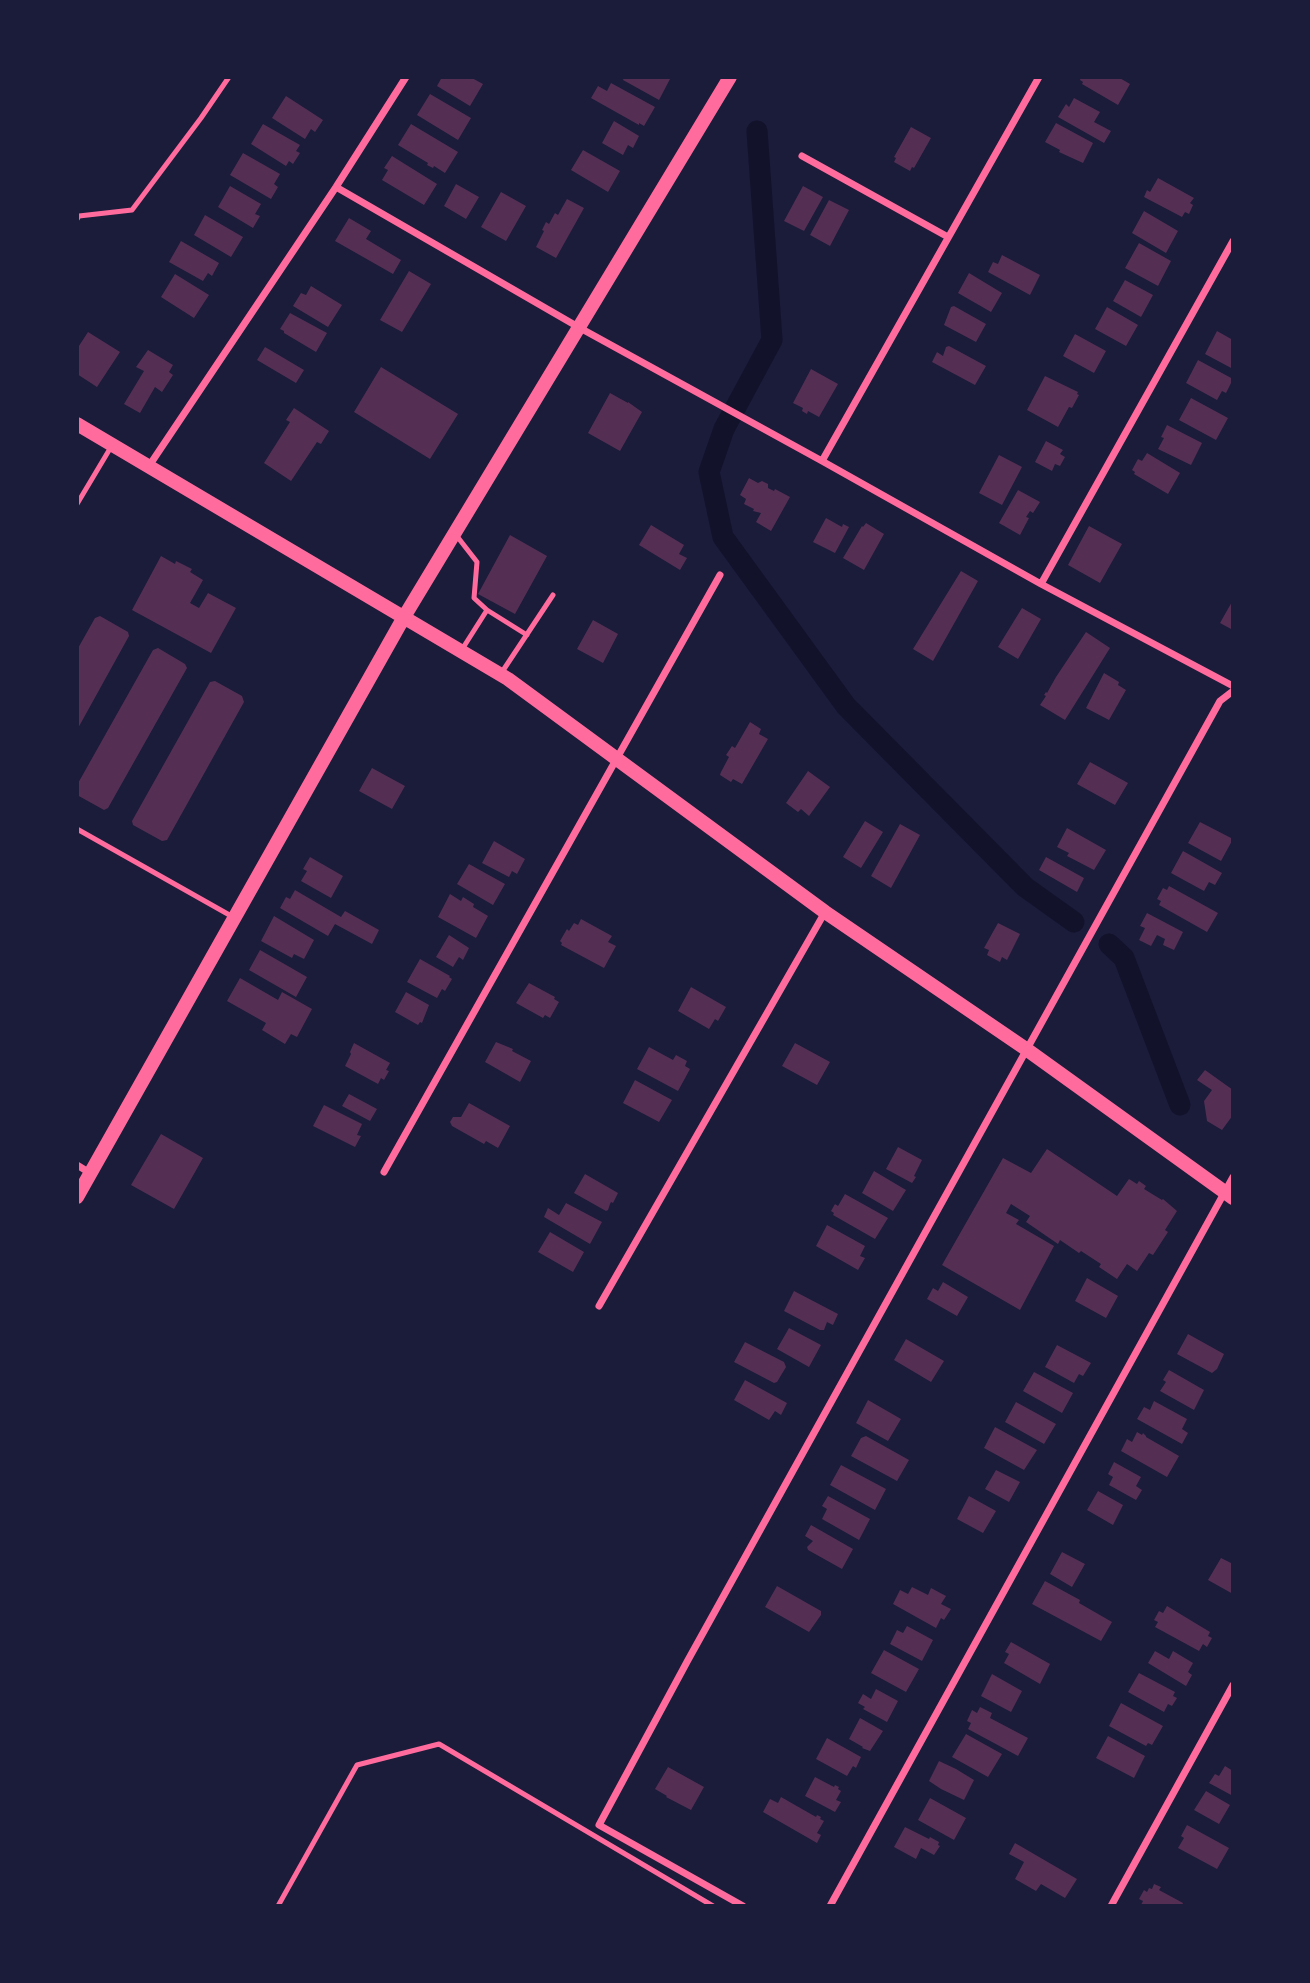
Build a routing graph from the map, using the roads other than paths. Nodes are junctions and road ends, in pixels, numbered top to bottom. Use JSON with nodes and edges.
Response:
{"nodes":[{"id":1,"x":229,"y":77,"type":"edge"},
{"id":2,"x":406,"y":77,"type":"edge"},
{"id":3,"x":730,"y":77,"type":"edge"},
{"id":4,"x":1039,"y":77,"type":"edge"},
{"id":5,"x":802,"y":156,"type":"dead end"},
{"id":6,"x":336,"y":187,"type":"junction"},
{"id":7,"x":77,"y":219,"type":"edge"},
{"id":8,"x":948,"y":237,"type":"junction"},
{"id":9,"x":1233,"y":241,"type":"edge"},
{"id":10,"x":580,"y":328,"type":"junction"},
{"id":11,"x":77,"y":424,"type":"edge"},
{"id":12,"x":112,"y":445,"type":"junction"},
{"id":13,"x":822,"y":461,"type":"junction"},
{"id":14,"x":149,"y":466,"type":"junction"},
{"id":15,"x":77,"y":504,"type":"edge"},
{"id":16,"x":454,"y":533,"type":"junction"},
{"id":17,"x":720,"y":575,"type":"dead end"},
{"id":18,"x":1041,"y":584,"type":"junction"},
{"id":19,"x":553,"y":595,"type":"dead end"},
{"id":20,"x":487,"y":610,"type":"junction"},
{"id":21,"x":404,"y":617,"type":"junction"},
{"id":22,"x":527,"y":635,"type":"junction"},
{"id":23,"x":461,"y":651,"type":"junction"},
{"id":24,"x":500,"y":674,"type":"junction"},
{"id":25,"x":1233,"y":689,"type":"edge"},
{"id":26,"x":617,"y":761,"type":"junction"},
{"id":27,"x":77,"y":829,"type":"edge"},
{"id":28,"x":825,"y":912,"type":"junction"},
{"id":29,"x":234,"y":918,"type":"junction"},
{"id":30,"x":1027,"y":1049,"type":"junction"},
{"id":31,"x":77,"y":1166,"type":"edge"},
{"id":32,"x":384,"y":1172,"type":"dead end"},
{"id":33,"x":90,"y":1173,"type":"junction"},
{"id":34,"x":1233,"y":1177,"type":"edge"},
{"id":35,"x":1229,"y":1195,"type":"edge"},
{"id":36,"x":77,"y":1197,"type":"edge"},
{"id":37,"x":598,"y":1306,"type":"dead end"},
{"id":38,"x":1233,"y":1685,"type":"edge"},
{"id":39,"x":278,"y":1906,"type":"edge"},
{"id":40,"x":713,"y":1906,"type":"edge"},
{"id":41,"x":743,"y":1906,"type":"edge"},
{"id":42,"x":830,"y":1906,"type":"edge"},
{"id":43,"x":1111,"y":1906,"type":"edge"}],
"edges":[{"from":1,"to":7,"type":"lane"},
{"from":2,"to":6,"type":"street"},
{"from":3,"to":10,"type":"main road"},
{"from":4,"to":8,"type":"street"},
{"from":5,"to":8,"type":"street"},
{"from":6,"to":10,"type":"street"},
{"from":6,"to":14,"type":"street"},
{"from":8,"to":13,"type":"street"},
{"from":9,"to":18,"type":"street"},
{"from":10,"to":13,"type":"street"},
{"from":10,"to":16,"type":"main road"},
{"from":11,"to":12,"type":"main road"},
{"from":12,"to":14,"type":"main road"},
{"from":12,"to":15,"type":"lane"},
{"from":13,"to":18,"type":"street"},
{"from":14,"to":21,"type":"main road"},
{"from":16,"to":20,"type":"lane"},
{"from":16,"to":21,"type":"main road"},
{"from":17,"to":26,"type":"street"},
{"from":18,"to":25,"type":"street"},
{"from":19,"to":22,"type":"lane"},
{"from":20,"to":22,"type":"lane"},
{"from":20,"to":23,"type":"lane"},
{"from":21,"to":23,"type":"main road"},
{"from":21,"to":29,"type":"main road"},
{"from":22,"to":24,"type":"lane"},
{"from":23,"to":24,"type":"main road"},
{"from":24,"to":26,"type":"main road"},
{"from":25,"to":30,"type":"street"},
{"from":26,"to":28,"type":"main road"},
{"from":26,"to":32,"type":"street"},
{"from":27,"to":29,"type":"lane"},
{"from":28,"to":30,"type":"main road"},
{"from":28,"to":37,"type":"street"},
{"from":29,"to":33,"type":"main road"},
{"from":30,"to":35,"type":"main road"},
{"from":30,"to":41,"type":"street"},
{"from":31,"to":33,"type":"street"},
{"from":33,"to":36,"type":"main road"},
{"from":34,"to":35,"type":"street"},
{"from":35,"to":42,"type":"street"},
{"from":38,"to":43,"type":"street"},
{"from":39,"to":40,"type":"lane"}]}
